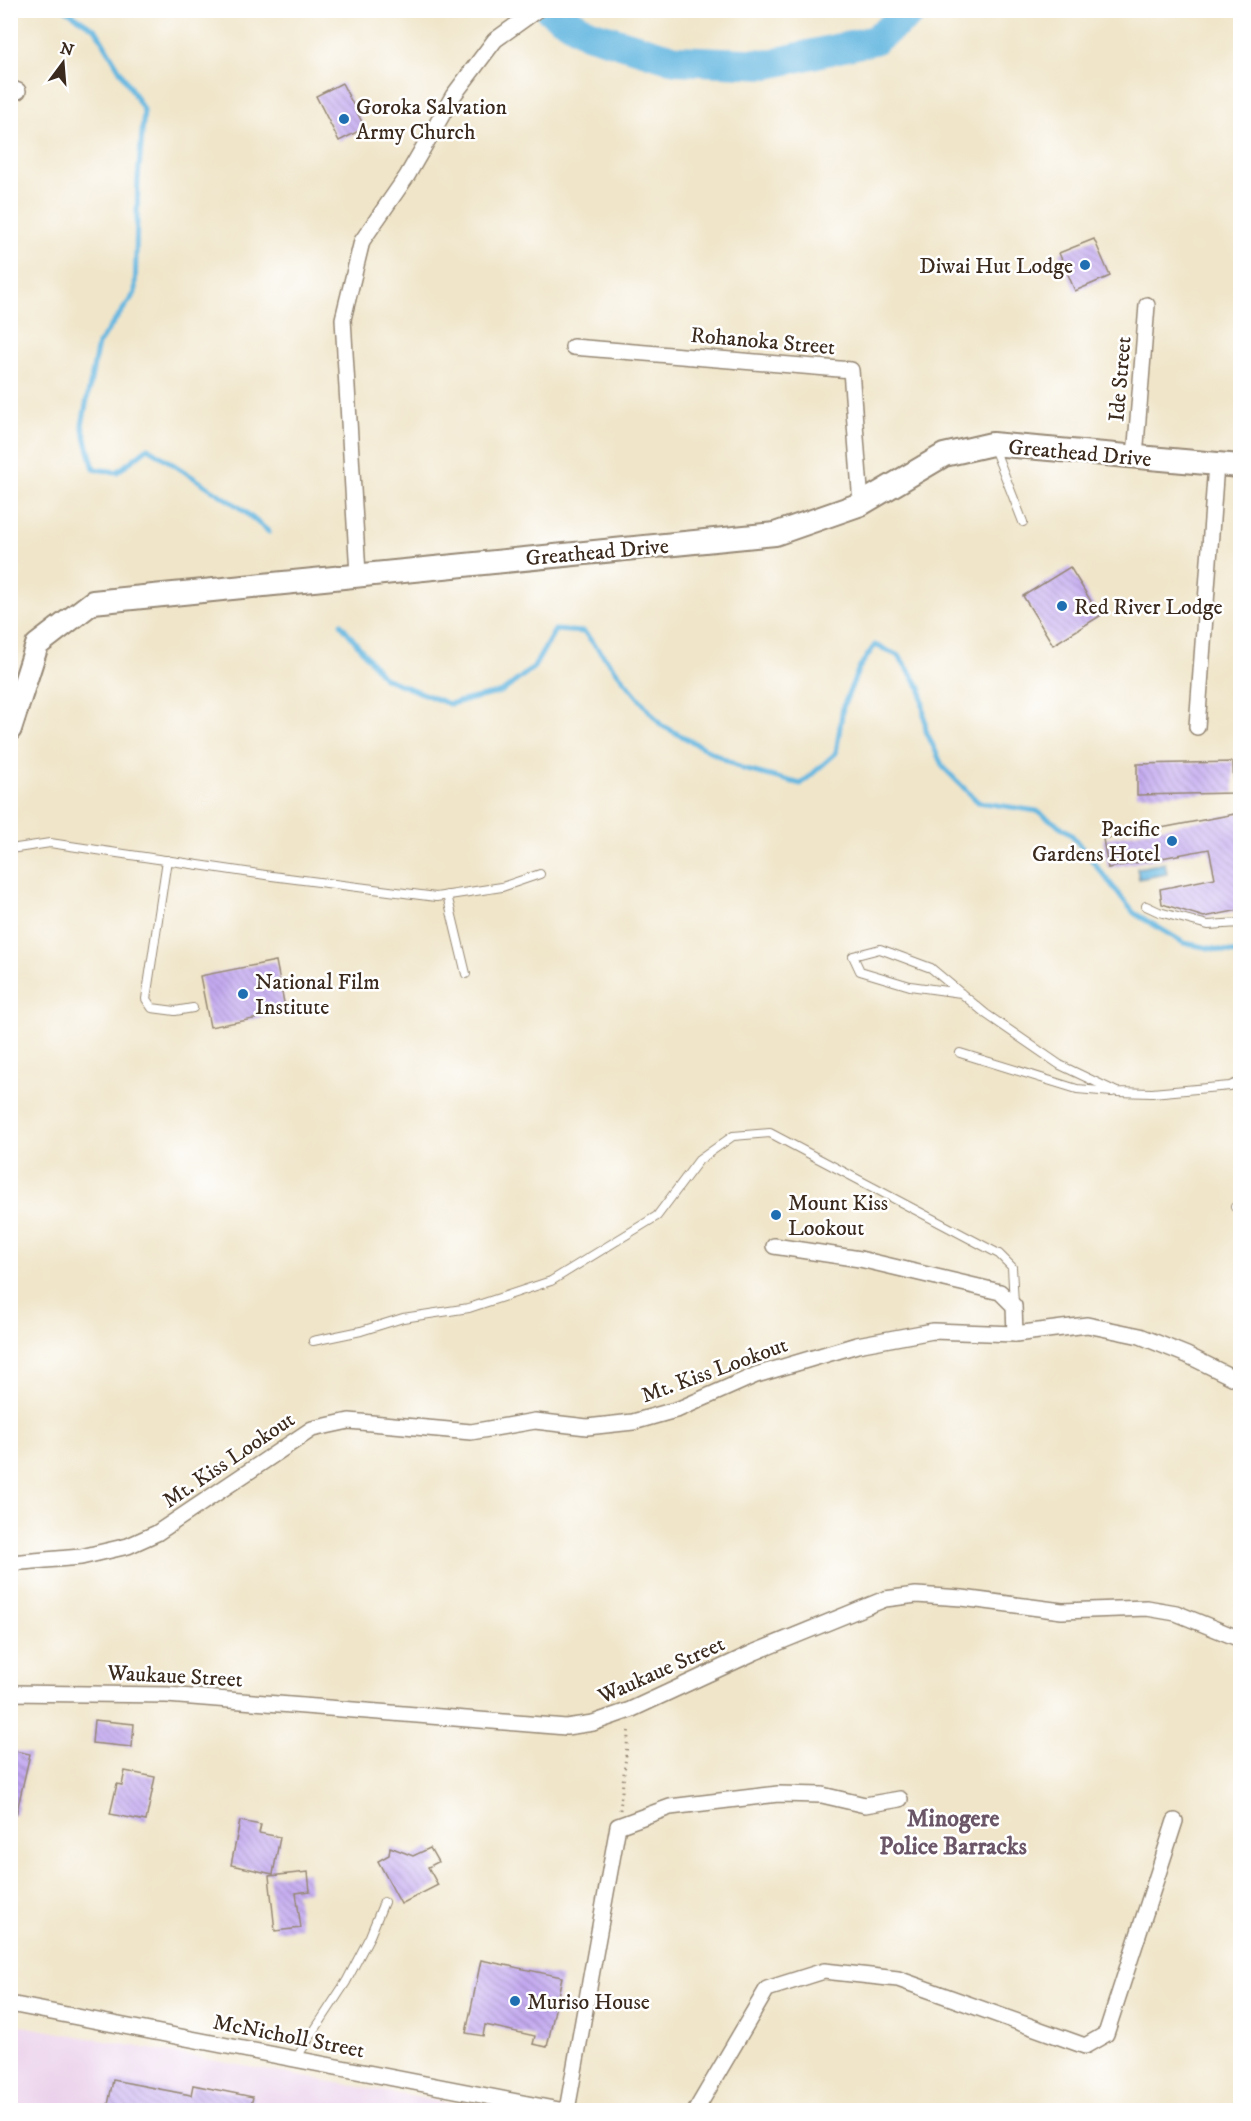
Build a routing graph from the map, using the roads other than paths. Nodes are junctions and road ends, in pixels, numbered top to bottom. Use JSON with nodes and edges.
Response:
{"nodes":[{"id":1,"x":537,"y":10,"type":"edge"},
{"id":2,"x":1148,"y":305,"type":"dead end"},
{"id":3,"x":573,"y":347,"type":"dead end"},
{"id":4,"x":992,"y":444,"type":"junction"},
{"id":5,"x":1135,"y":457,"type":"junction"},
{"id":6,"x":1216,"y":464,"type":"junction"},
{"id":7,"x":1240,"y":466,"type":"edge"},
{"id":8,"x":861,"y":504,"type":"junction"},
{"id":9,"x":1023,"y":522,"type":"dead end"},
{"id":10,"x":358,"y":574,"type":"junction"},
{"id":11,"x":1197,"y":727,"type":"dead end"},
{"id":12,"x":10,"y":729,"type":"edge"},
{"id":13,"x":10,"y":849,"type":"edge"},
{"id":14,"x":167,"y":860,"type":"junction"},
{"id":15,"x":540,"y":874,"type":"dead end"},
{"id":16,"x":447,"y":896,"type":"junction"},
{"id":17,"x":1146,"y":906,"type":"dead end"},
{"id":18,"x":1240,"y":923,"type":"edge"},
{"id":19,"x":466,"y":974,"type":"dead end"},
{"id":20,"x":961,"y":993,"type":"junction"},
{"id":21,"x":193,"y":1008,"type":"dead end"},
{"id":22,"x":960,"y":1053,"type":"dead end"},
{"id":23,"x":1240,"y":1082,"type":"edge"},
{"id":24,"x":1117,"y":1092,"type":"junction"},
{"id":25,"x":774,"y":1246,"type":"dead end"},
{"id":26,"x":1014,"y":1306,"type":"junction"},
{"id":27,"x":1015,"y":1334,"type":"junction"},
{"id":28,"x":313,"y":1341,"type":"dead end"},
{"id":29,"x":1240,"y":1381,"type":"edge"},
{"id":30,"x":10,"y":1563,"type":"edge"},
{"id":31,"x":1240,"y":1638,"type":"edge"},
{"id":32,"x":10,"y":1693,"type":"edge"},
{"id":33,"x":900,"y":1799,"type":"dead end"},
{"id":34,"x":1175,"y":1821,"type":"dead end"},
{"id":35,"x":384,"y":1902,"type":"dead end"},
{"id":36,"x":10,"y":2004,"type":"edge"},
{"id":37,"x":295,"y":2060,"type":"junction"},
{"id":38,"x":558,"y":2110,"type":"edge"},
{"id":39,"x":567,"y":2110,"type":"edge"},
{"id":40,"x":696,"y":2110,"type":"edge"}],
"edges":[{"from":1,"to":10,"type":"street"},
{"from":2,"to":5,"type":"street","name":"Ide Street"},
{"from":3,"to":8,"type":"street","name":"Rohanoka Street"},
{"from":4,"to":5,"type":"street","name":"Greathead Drive"},
{"from":4,"to":8,"type":"street","name":"Greathead Drive"},
{"from":4,"to":9,"type":"lane"},
{"from":5,"to":6,"type":"street","name":"Greathead Drive"},
{"from":6,"to":7,"type":"street","name":"Greathead Drive"},
{"from":6,"to":11,"type":"street"},
{"from":8,"to":10,"type":"street","name":"Greathead Drive"},
{"from":10,"to":12,"type":"street","name":"Greathead Drive"},
{"from":13,"to":14,"type":"lane"},
{"from":14,"to":16,"type":"lane"},
{"from":14,"to":21,"type":"lane"},
{"from":15,"to":16,"type":"lane"},
{"from":16,"to":19,"type":"lane"},
{"from":17,"to":18,"type":"lane"},
{"from":20,"to":20,"type":"lane"},
{"from":20,"to":24,"type":"lane"},
{"from":22,"to":24,"type":"lane"},
{"from":23,"to":24,"type":"lane"},
{"from":25,"to":26,"type":"street"},
{"from":26,"to":27,"type":"street"},
{"from":26,"to":28,"type":"lane"},
{"from":27,"to":29,"type":"street","name":"Mt. Kiss Lookout"},
{"from":27,"to":30,"type":"street","name":"Mt. Kiss Lookout"},
{"from":31,"to":32,"type":"street","name":"Waukaue Street"},
{"from":33,"to":39,"type":"street"},
{"from":34,"to":40,"type":"street"},
{"from":35,"to":37,"type":"lane"},
{"from":36,"to":37,"type":"street","name":"McNicholl Street"},
{"from":37,"to":38,"type":"street","name":"McNicholl Street"}]}
